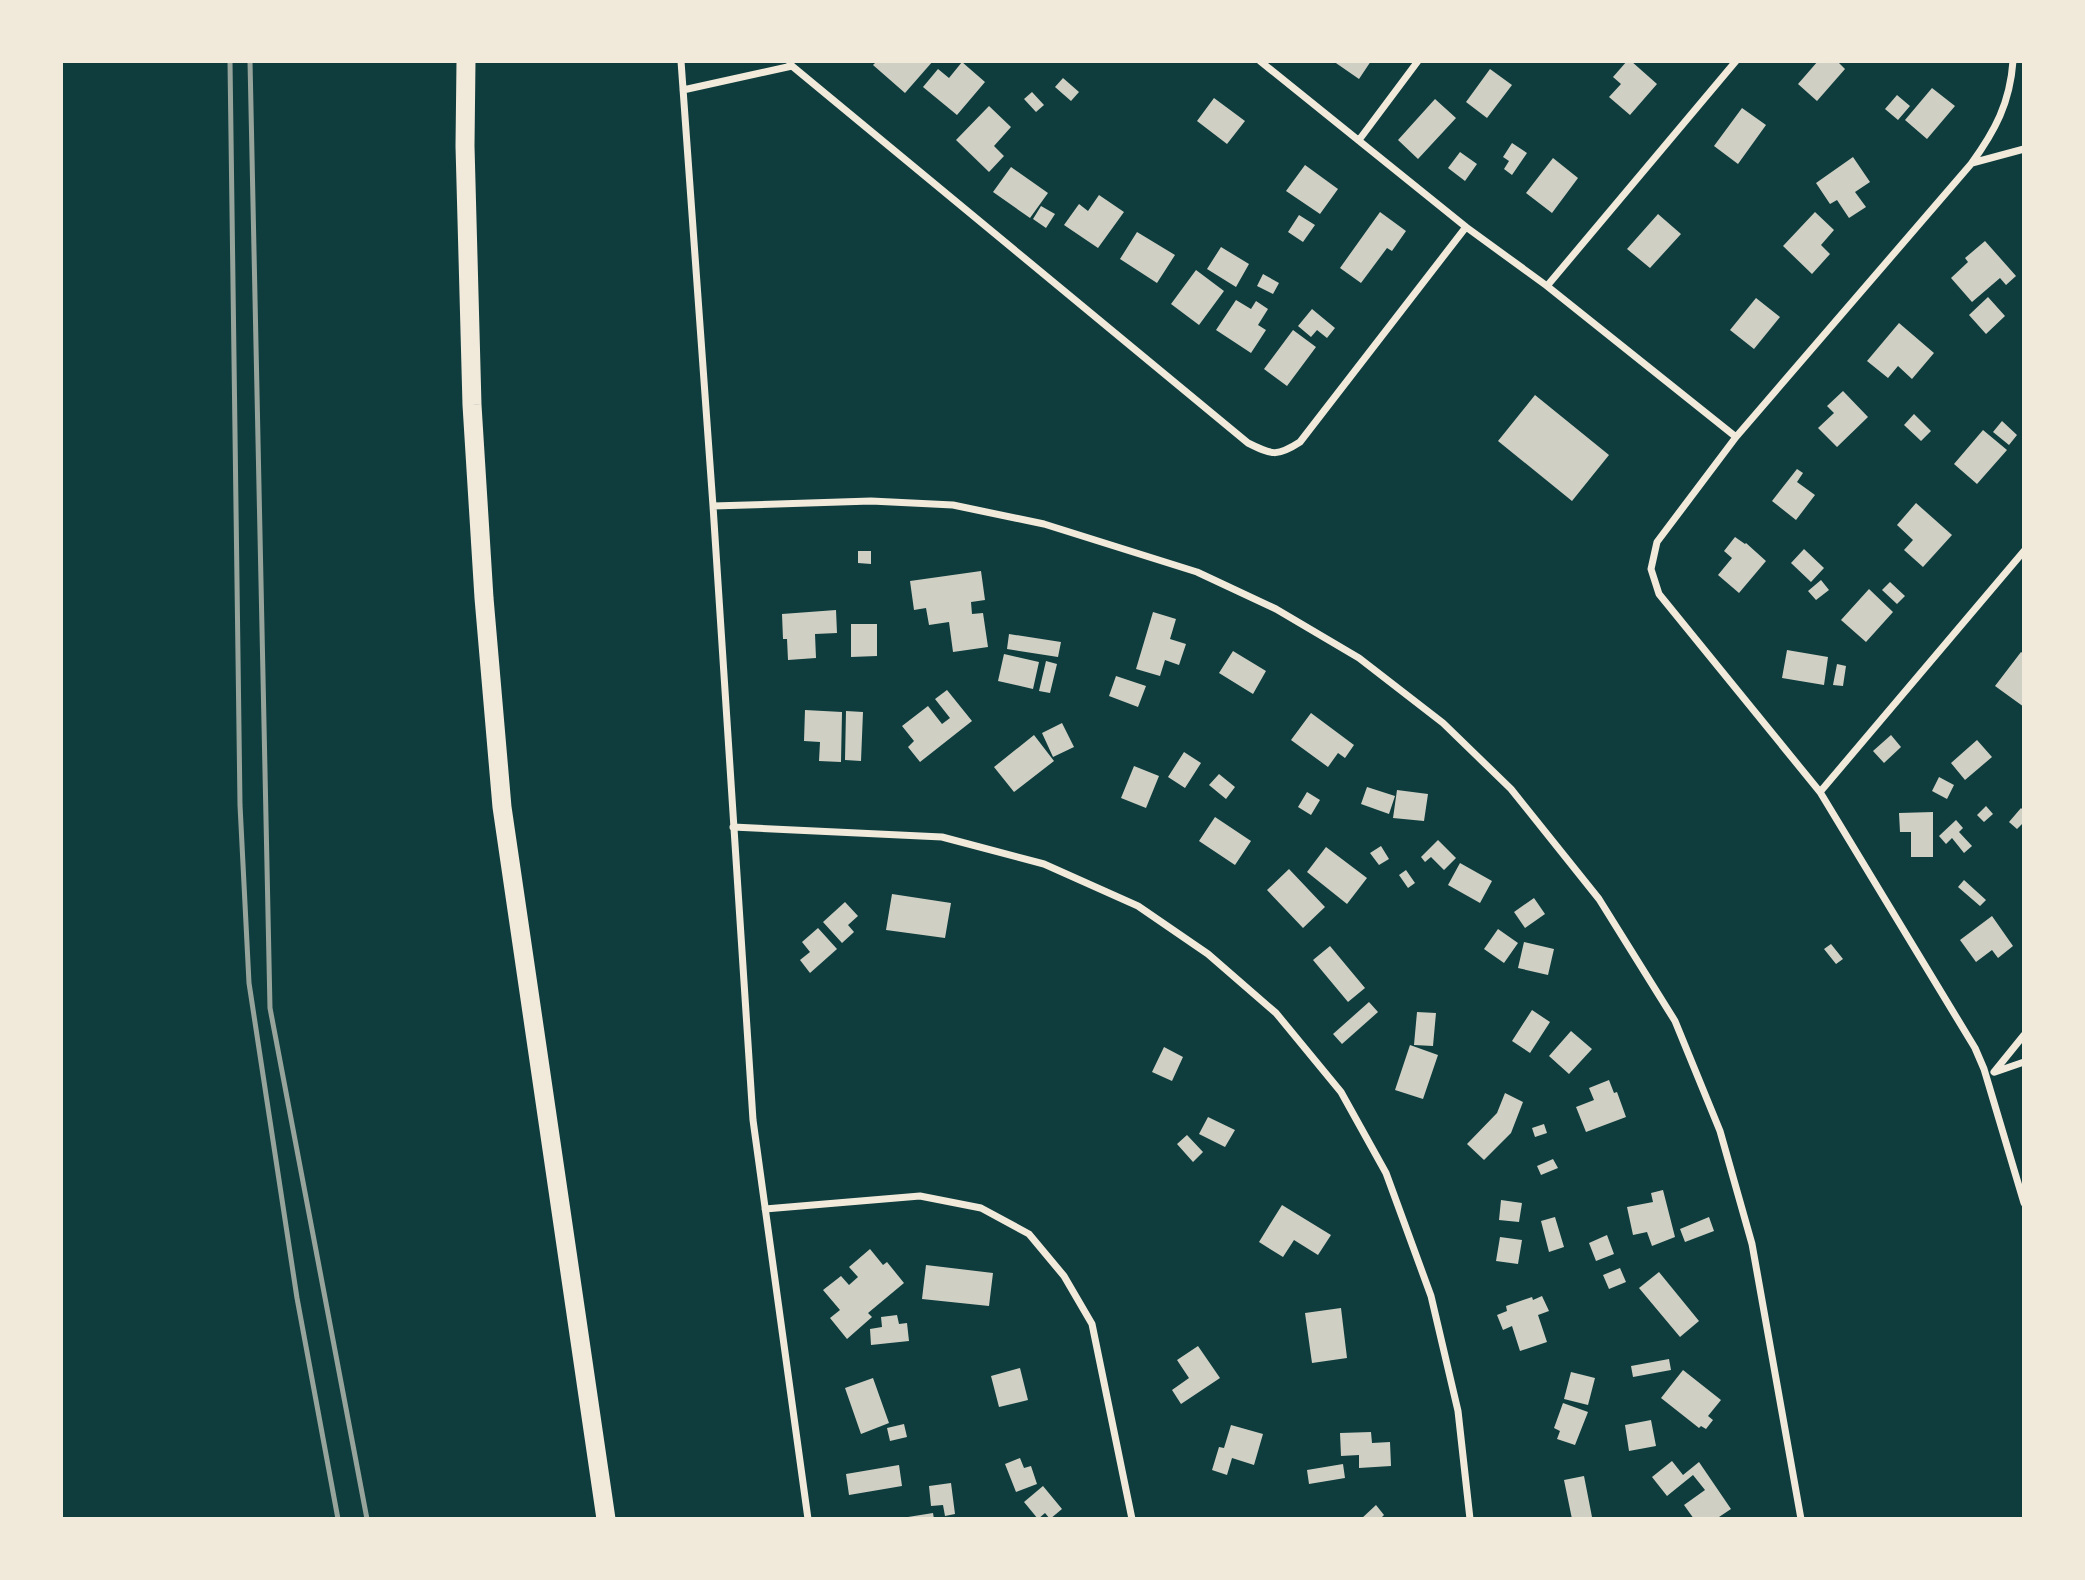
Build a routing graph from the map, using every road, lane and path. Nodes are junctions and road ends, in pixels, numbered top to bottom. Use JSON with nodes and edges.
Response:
{"nodes":[{"id":1,"x":452,"y":61,"type":"edge"},
{"id":2,"x":466,"y":61,"type":"edge"},
{"id":3,"x":681,"y":61,"type":"edge"},
{"id":4,"x":1260,"y":61,"type":"edge"},
{"id":5,"x":1418,"y":61,"type":"edge"},
{"id":6,"x":1736,"y":61,"type":"edge"},
{"id":7,"x":2013,"y":61,"type":"edge"},
{"id":8,"x":791,"y":64,"type":"edge"},
{"id":9,"x":683,"y":90,"type":"junction"},
{"id":10,"x":1359,"y":140,"type":"junction"},
{"id":11,"x":465,"y":146,"type":"junction"},
{"id":12,"x":2024,"y":149,"type":"edge"},
{"id":13,"x":1971,"y":164,"type":"junction"},
{"id":14,"x":1466,"y":227,"type":"junction"},
{"id":15,"x":1547,"y":286,"type":"junction"},
{"id":16,"x":1736,"y":438,"type":"junction"},
{"id":17,"x":713,"y":506,"type":"junction"},
{"id":18,"x":2024,"y":551,"type":"edge"},
{"id":19,"x":1820,"y":792,"type":"junction"},
{"id":20,"x":733,"y":827,"type":"junction"},
{"id":21,"x":2024,"y":1035,"type":"edge"},
{"id":22,"x":2024,"y":1062,"type":"edge"},
{"id":23,"x":1984,"y":1069,"type":"junction"},
{"id":24,"x":1994,"y":1072,"type":"junction"},
{"id":25,"x":2024,"y":1203,"type":"edge"},
{"id":26,"x":765,"y":1209,"type":"junction"},
{"id":27,"x":606,"y":1519,"type":"edge"},
{"id":28,"x":808,"y":1519,"type":"edge"},
{"id":29,"x":1132,"y":1519,"type":"edge"},
{"id":30,"x":1470,"y":1519,"type":"edge"},
{"id":31,"x":1801,"y":1519,"type":"edge"}],
"edges":[{"from":1,"to":11,"type":"highway"},
{"from":2,"to":11,"type":"highway"},
{"from":3,"to":9,"type":"street"},
{"from":4,"to":10,"type":"street"},
{"from":5,"to":10,"type":"street"},
{"from":6,"to":15,"type":"street"},
{"from":7,"to":13,"type":"street"},
{"from":8,"to":9,"type":"street"},
{"from":8,"to":14,"type":"street"},
{"from":9,"to":17,"type":"street"},
{"from":10,"to":14,"type":"street"},
{"from":11,"to":27,"type":"highway"},
{"from":12,"to":13,"type":"street"},
{"from":13,"to":16,"type":"street"},
{"from":14,"to":15,"type":"street"},
{"from":15,"to":16,"type":"street"},
{"from":16,"to":19,"type":"street"},
{"from":17,"to":20,"type":"street"},
{"from":17,"to":31,"type":"street"},
{"from":18,"to":19,"type":"street"},
{"from":19,"to":23,"type":"street"},
{"from":20,"to":26,"type":"street"},
{"from":20,"to":30,"type":"street"},
{"from":21,"to":24,"type":"street"},
{"from":22,"to":24,"type":"street"},
{"from":23,"to":24,"type":"street"},
{"from":23,"to":25,"type":"street"},
{"from":26,"to":28,"type":"street"},
{"from":26,"to":29,"type":"street"}]}
